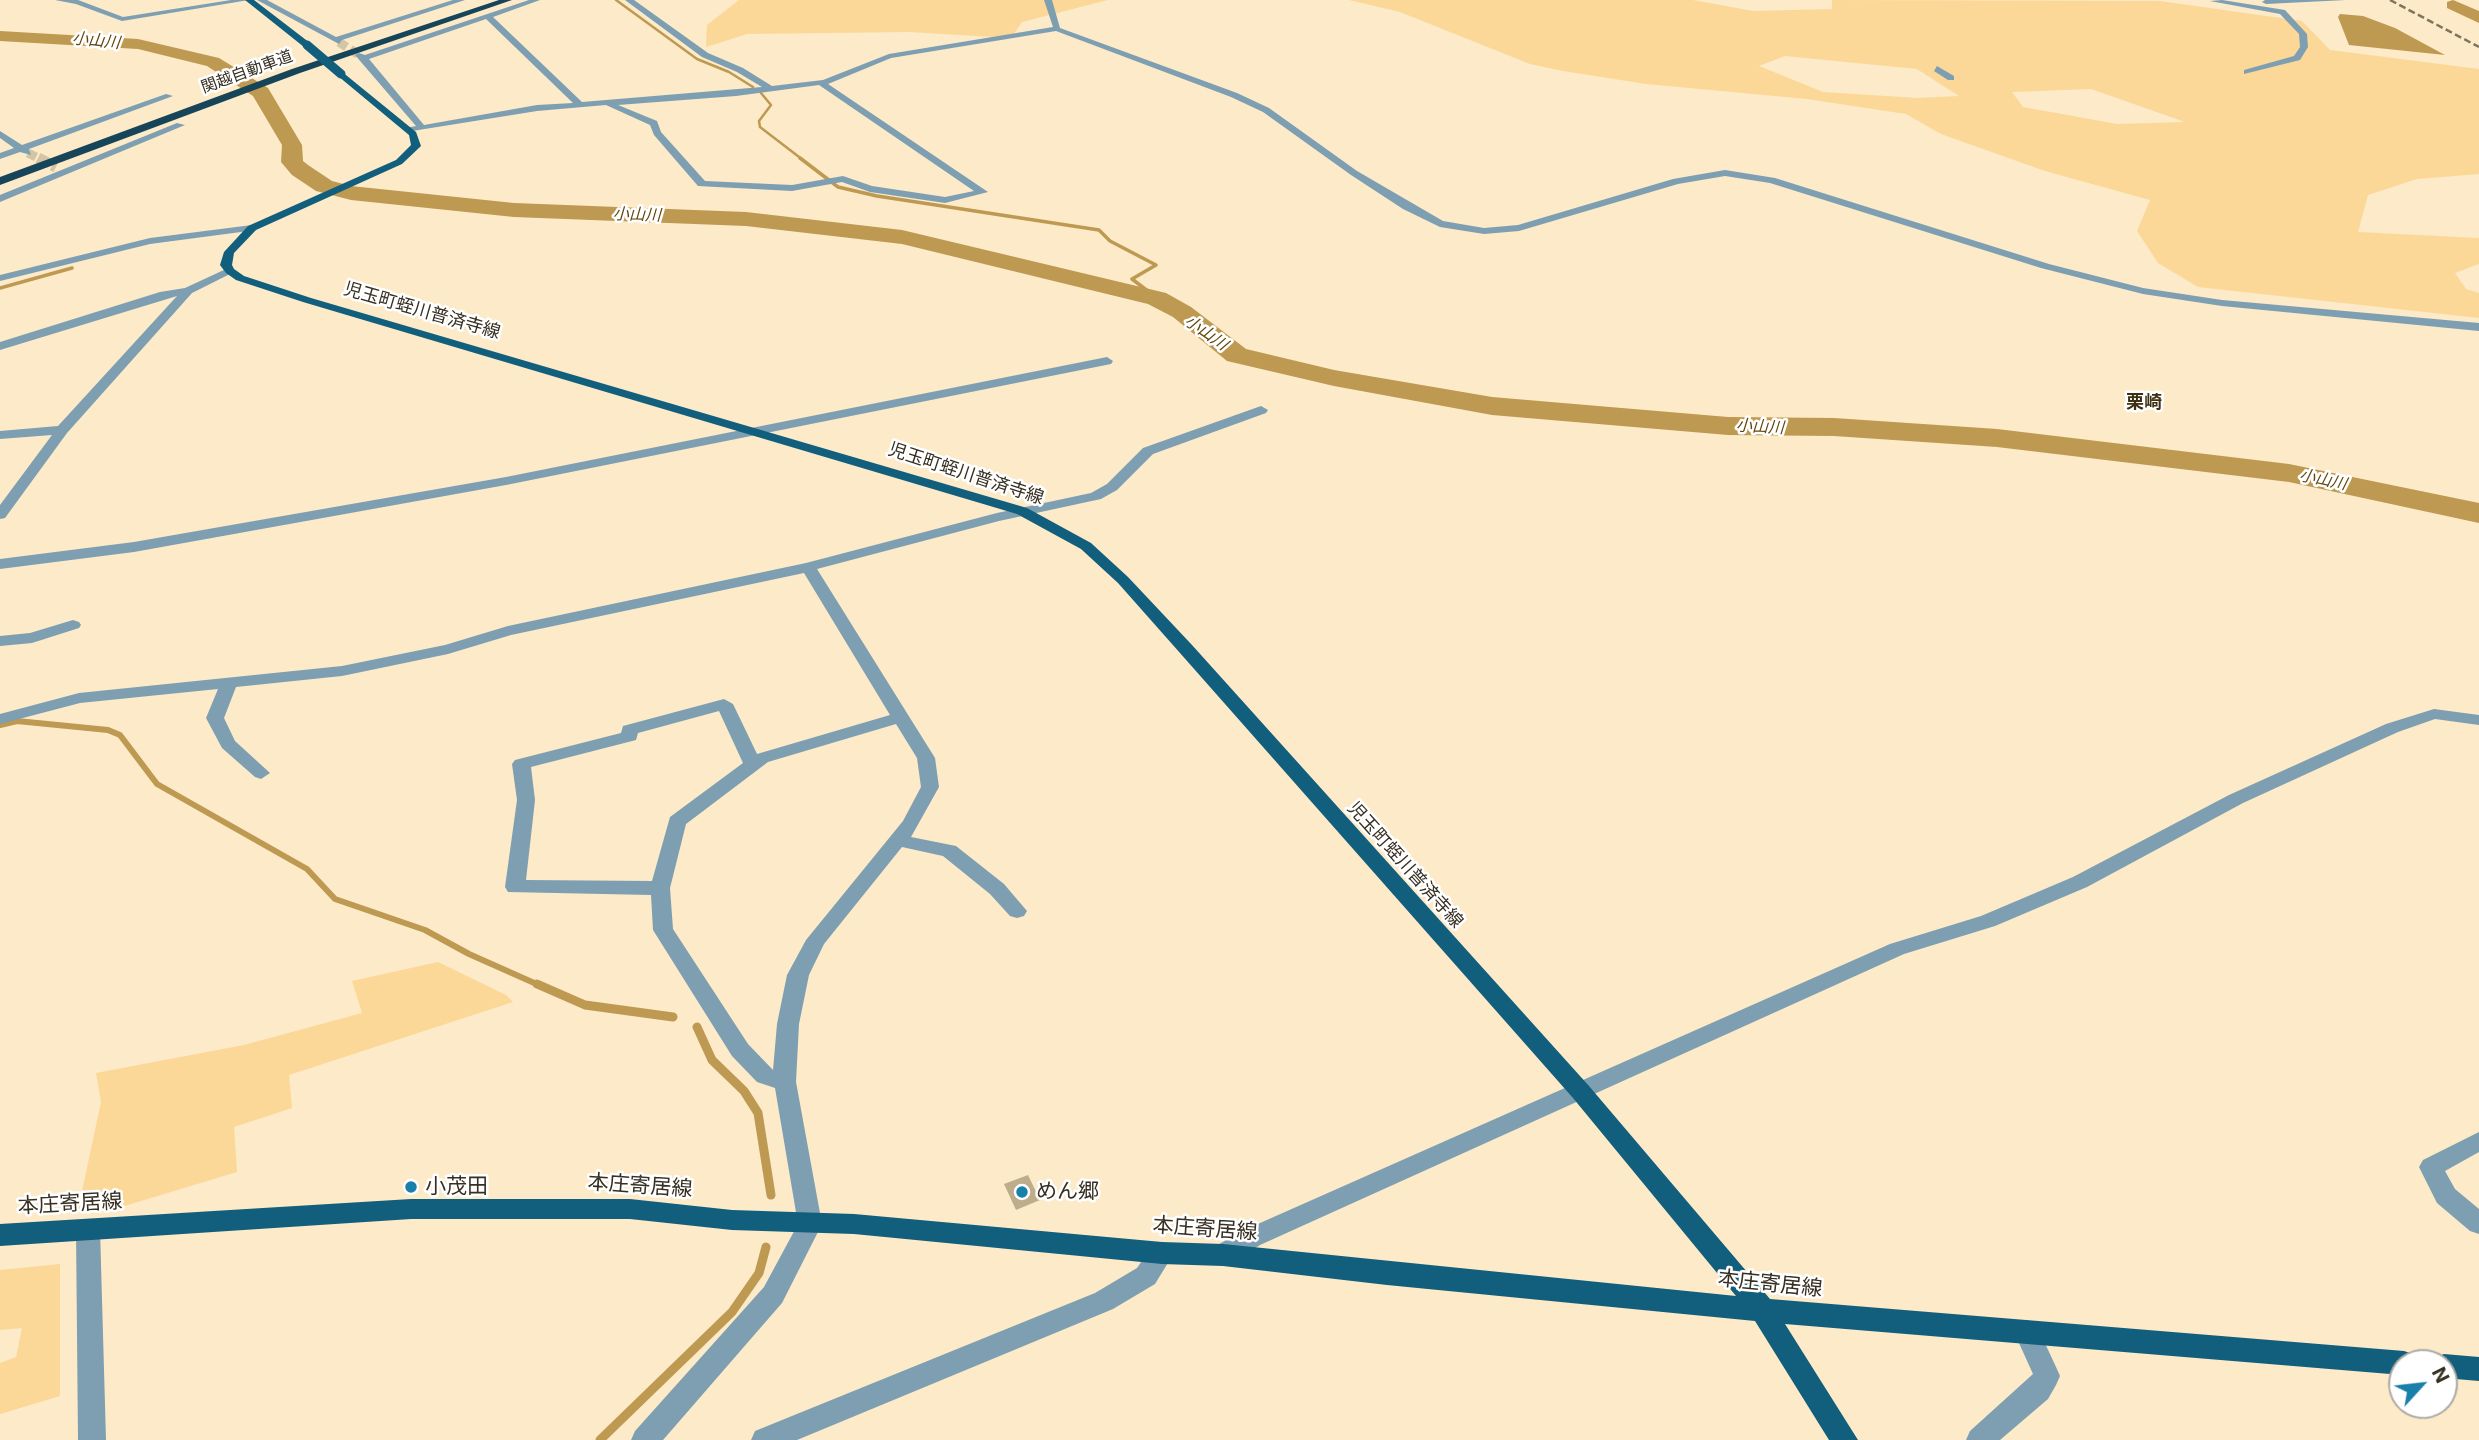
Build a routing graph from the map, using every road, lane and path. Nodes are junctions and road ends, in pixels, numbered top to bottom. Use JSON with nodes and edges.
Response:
{"nodes":[{"id":1,"x":60,"y":0,"type":"edge"},
{"id":2,"x":94,"y":0,"type":"edge"},
{"id":3,"x":247,"y":0,"type":"edge"},
{"id":4,"x":261,"y":0,"type":"edge"},
{"id":5,"x":417,"y":0,"type":"edge"},
{"id":6,"x":461,"y":0,"type":"edge"},
{"id":7,"x":485,"y":0,"type":"edge"},
{"id":8,"x":508,"y":0,"type":"edge"},
{"id":9,"x":536,"y":0,"type":"edge"},
{"id":10,"x":629,"y":0,"type":"edge"},
{"id":11,"x":1048,"y":0,"type":"edge"},
{"id":12,"x":2202,"y":0,"type":"edge"},
{"id":13,"x":2342,"y":0,"type":"edge"},
{"id":14,"x":2214,"y":1,"type":"edge"},
{"id":15,"x":2312,"y":1,"type":"edge"},
{"id":16,"x":163,"y":2,"type":"dead end"},
{"id":17,"x":80,"y":3,"type":"junction"},
{"id":18,"x":178,"y":9,"type":"junction"},
{"id":19,"x":432,"y":9,"type":"junction"},
{"id":20,"x":487,"y":16,"type":"junction"},
{"id":21,"x":1056,"y":29,"type":"junction"},
{"id":22,"x":1937,"y":69,"type":"dead end"},
{"id":23,"x":2247,"y":72,"type":"dead end"},
{"id":24,"x":1951,"y":78,"type":"dead end"},
{"id":25,"x":820,"y":82,"type":"junction"},
{"id":26,"x":771,"y":89,"type":"junction"},
{"id":27,"x":608,"y":102,"type":"junction"},
{"id":28,"x":579,"y":104,"type":"junction"},
{"id":29,"x":173,"y":111,"type":"junction"},
{"id":30,"x":422,"y":128,"type":"junction"},
{"id":31,"x":409,"y":130,"type":"junction"},
{"id":32,"x":0,"y":134,"type":"edge"},
{"id":33,"x":24,"y":150,"type":"junction"},
{"id":34,"x":0,"y":156,"type":"edge"},
{"id":35,"x":0,"y":170,"type":"edge"},
{"id":36,"x":0,"y":181,"type":"edge"},
{"id":37,"x":0,"y":199,"type":"edge"},
{"id":38,"x":252,"y":228,"type":"junction"},
{"id":39,"x":230,"y":271,"type":"junction"},
{"id":40,"x":0,"y":278,"type":"edge"},
{"id":41,"x":188,"y":291,"type":"junction"},
{"id":42,"x":2479,"y":327,"type":"edge"},
{"id":43,"x":0,"y":346,"type":"edge"},
{"id":44,"x":1107,"y":361,"type":"dead end"},
{"id":45,"x":1261,"y":410,"type":"dead end"},
{"id":46,"x":62,"y":430,"type":"junction"},
{"id":47,"x":756,"y":430,"type":"junction"},
{"id":48,"x":0,"y":435,"type":"edge"},
{"id":49,"x":1021,"y":511,"type":"junction"},
{"id":50,"x":0,"y":515,"type":"edge"},
{"id":51,"x":0,"y":564,"type":"edge"},
{"id":52,"x":808,"y":567,"type":"junction"},
{"id":53,"x":74,"y":625,"type":"dead end"},
{"id":54,"x":0,"y":641,"type":"edge"},
{"id":55,"x":229,"y":682,"type":"junction"},
{"id":56,"x":901,"y":717,"type":"junction"},
{"id":57,"x":0,"y":719,"type":"edge"},
{"id":58,"x":2479,"y":720,"type":"edge"},
{"id":59,"x":753,"y":765,"type":"junction"},
{"id":60,"x":261,"y":773,"type":"dead end"},
{"id":61,"x":897,"y":841,"type":"junction"},
{"id":62,"x":660,"y":888,"type":"junction"},
{"id":63,"x":1017,"y":911,"type":"dead end"},
{"id":64,"x":785,"y":1082,"type":"junction"},
{"id":65,"x":1581,"y":1092,"type":"junction"},
{"id":66,"x":2479,"y":1141,"type":"edge"},
{"id":67,"x":810,"y":1224,"type":"junction"},
{"id":68,"x":2479,"y":1224,"type":"edge"},
{"id":69,"x":88,"y":1229,"type":"junction"},
{"id":70,"x":0,"y":1234,"type":"edge"},
{"id":71,"x":1162,"y":1253,"type":"junction"},
{"id":72,"x":1223,"y":1255,"type":"junction"},
{"id":73,"x":1761,"y":1308,"type":"junction"},
{"id":74,"x":2027,"y":1332,"type":"junction"},
{"id":75,"x":2388,"y":1362,"type":"edge"},
{"id":76,"x":2458,"y":1367,"type":"edge"},
{"id":77,"x":2479,"y":1369,"type":"edge"},
{"id":78,"x":92,"y":1440,"type":"edge"},
{"id":79,"x":645,"y":1440,"type":"edge"},
{"id":80,"x":765,"y":1440,"type":"edge"},
{"id":81,"x":1844,"y":1440,"type":"edge"},
{"id":82,"x":1980,"y":1440,"type":"edge"}],
"edges":[{"from":1,"to":17,"type":"street"},
{"from":2,"to":17,"type":"street"},
{"from":3,"to":18,"type":"street"},
{"from":3,"to":31,"type":"main road","bridge":true},
{"from":4,"to":19,"type":"street"},
{"from":5,"to":19,"type":"street"},
{"from":6,"to":19,"type":"street"},
{"from":7,"to":29,"type":"highway","name":"関越自動車道"},
{"from":8,"to":29,"type":"highway","name":"関越自動車道"},
{"from":9,"to":20,"type":"street"},
{"from":10,"to":26,"type":"street"},
{"from":11,"to":21,"type":"street"},
{"from":12,"to":14,"type":"street"},
{"from":13,"to":15,"type":"street"},
{"from":14,"to":15,"type":"street"},
{"from":14,"to":23,"type":"street"},
{"from":16,"to":18,"type":"street"},
{"from":17,"to":18,"type":"street"},
{"from":20,"to":28,"type":"street"},
{"from":20,"to":30,"type":"street"},
{"from":21,"to":25,"type":"street"},
{"from":21,"to":42,"type":"street"},
{"from":22,"to":24,"type":"street"},
{"from":25,"to":26,"type":"street"},
{"from":25,"to":27,"type":"street"},
{"from":26,"to":27,"type":"street"},
{"from":27,"to":28,"type":"street"},
{"from":28,"to":30,"type":"street"},
{"from":29,"to":33,"type":"street"},
{"from":29,"to":35,"type":"highway","name":"関越自動車道"},
{"from":29,"to":36,"type":"highway","name":"関越自動車道"},
{"from":29,"to":37,"type":"street"},
{"from":30,"to":31,"type":"street"},
{"from":31,"to":38,"type":"main road"},
{"from":32,"to":33,"type":"street"},
{"from":33,"to":34,"type":"street"},
{"from":38,"to":39,"type":"main road"},
{"from":38,"to":40,"type":"street"},
{"from":39,"to":41,"type":"street"},
{"from":39,"to":47,"type":"main road","name":"児玉町蛭川普済寺線"},
{"from":41,"to":43,"type":"street"},
{"from":41,"to":46,"type":"street"},
{"from":44,"to":47,"type":"street"},
{"from":45,"to":49,"type":"street"},
{"from":46,"to":48,"type":"street"},
{"from":46,"to":50,"type":"street"},
{"from":47,"to":49,"type":"main road","name":"児玉町蛭川普済寺線"},
{"from":47,"to":51,"type":"street"},
{"from":49,"to":52,"type":"street"},
{"from":49,"to":65,"type":"main road","name":"児玉町蛭川普済寺線"},
{"from":52,"to":55,"type":"street"},
{"from":52,"to":56,"type":"street"},
{"from":53,"to":54,"type":"street"},
{"from":55,"to":57,"type":"street"},
{"from":55,"to":60,"type":"street"},
{"from":56,"to":59,"type":"street"},
{"from":56,"to":61,"type":"street"},
{"from":58,"to":65,"type":"street"},
{"from":59,"to":62,"type":"street"},
{"from":59,"to":62,"type":"street"},
{"from":61,"to":63,"type":"street"},
{"from":61,"to":64,"type":"street"},
{"from":62,"to":64,"type":"street"},
{"from":64,"to":67,"type":"street"},
{"from":65,"to":72,"type":"street"},
{"from":65,"to":73,"type":"main road","name":"児玉町蛭川普済寺線"},
{"from":66,"to":68,"type":"street"},
{"from":67,"to":69,"type":"main road","name":"本庄寄居線"},
{"from":67,"to":71,"type":"main road","name":"本庄寄居線"},
{"from":67,"to":79,"type":"street"},
{"from":69,"to":70,"type":"main road","name":"本庄寄居線"},
{"from":69,"to":78,"type":"street"},
{"from":71,"to":72,"type":"main road","name":"本庄寄居線"},
{"from":71,"to":80,"type":"street"},
{"from":72,"to":73,"type":"main road","name":"本庄寄居線"},
{"from":73,"to":74,"type":"main road","name":"本庄寄居線"},
{"from":73,"to":81,"type":"main road","name":"児玉町蛭川普済寺線"},
{"from":74,"to":75,"type":"main road","name":"本庄寄居線"},
{"from":74,"to":82,"type":"street"},
{"from":76,"to":77,"type":"main road"}]}
